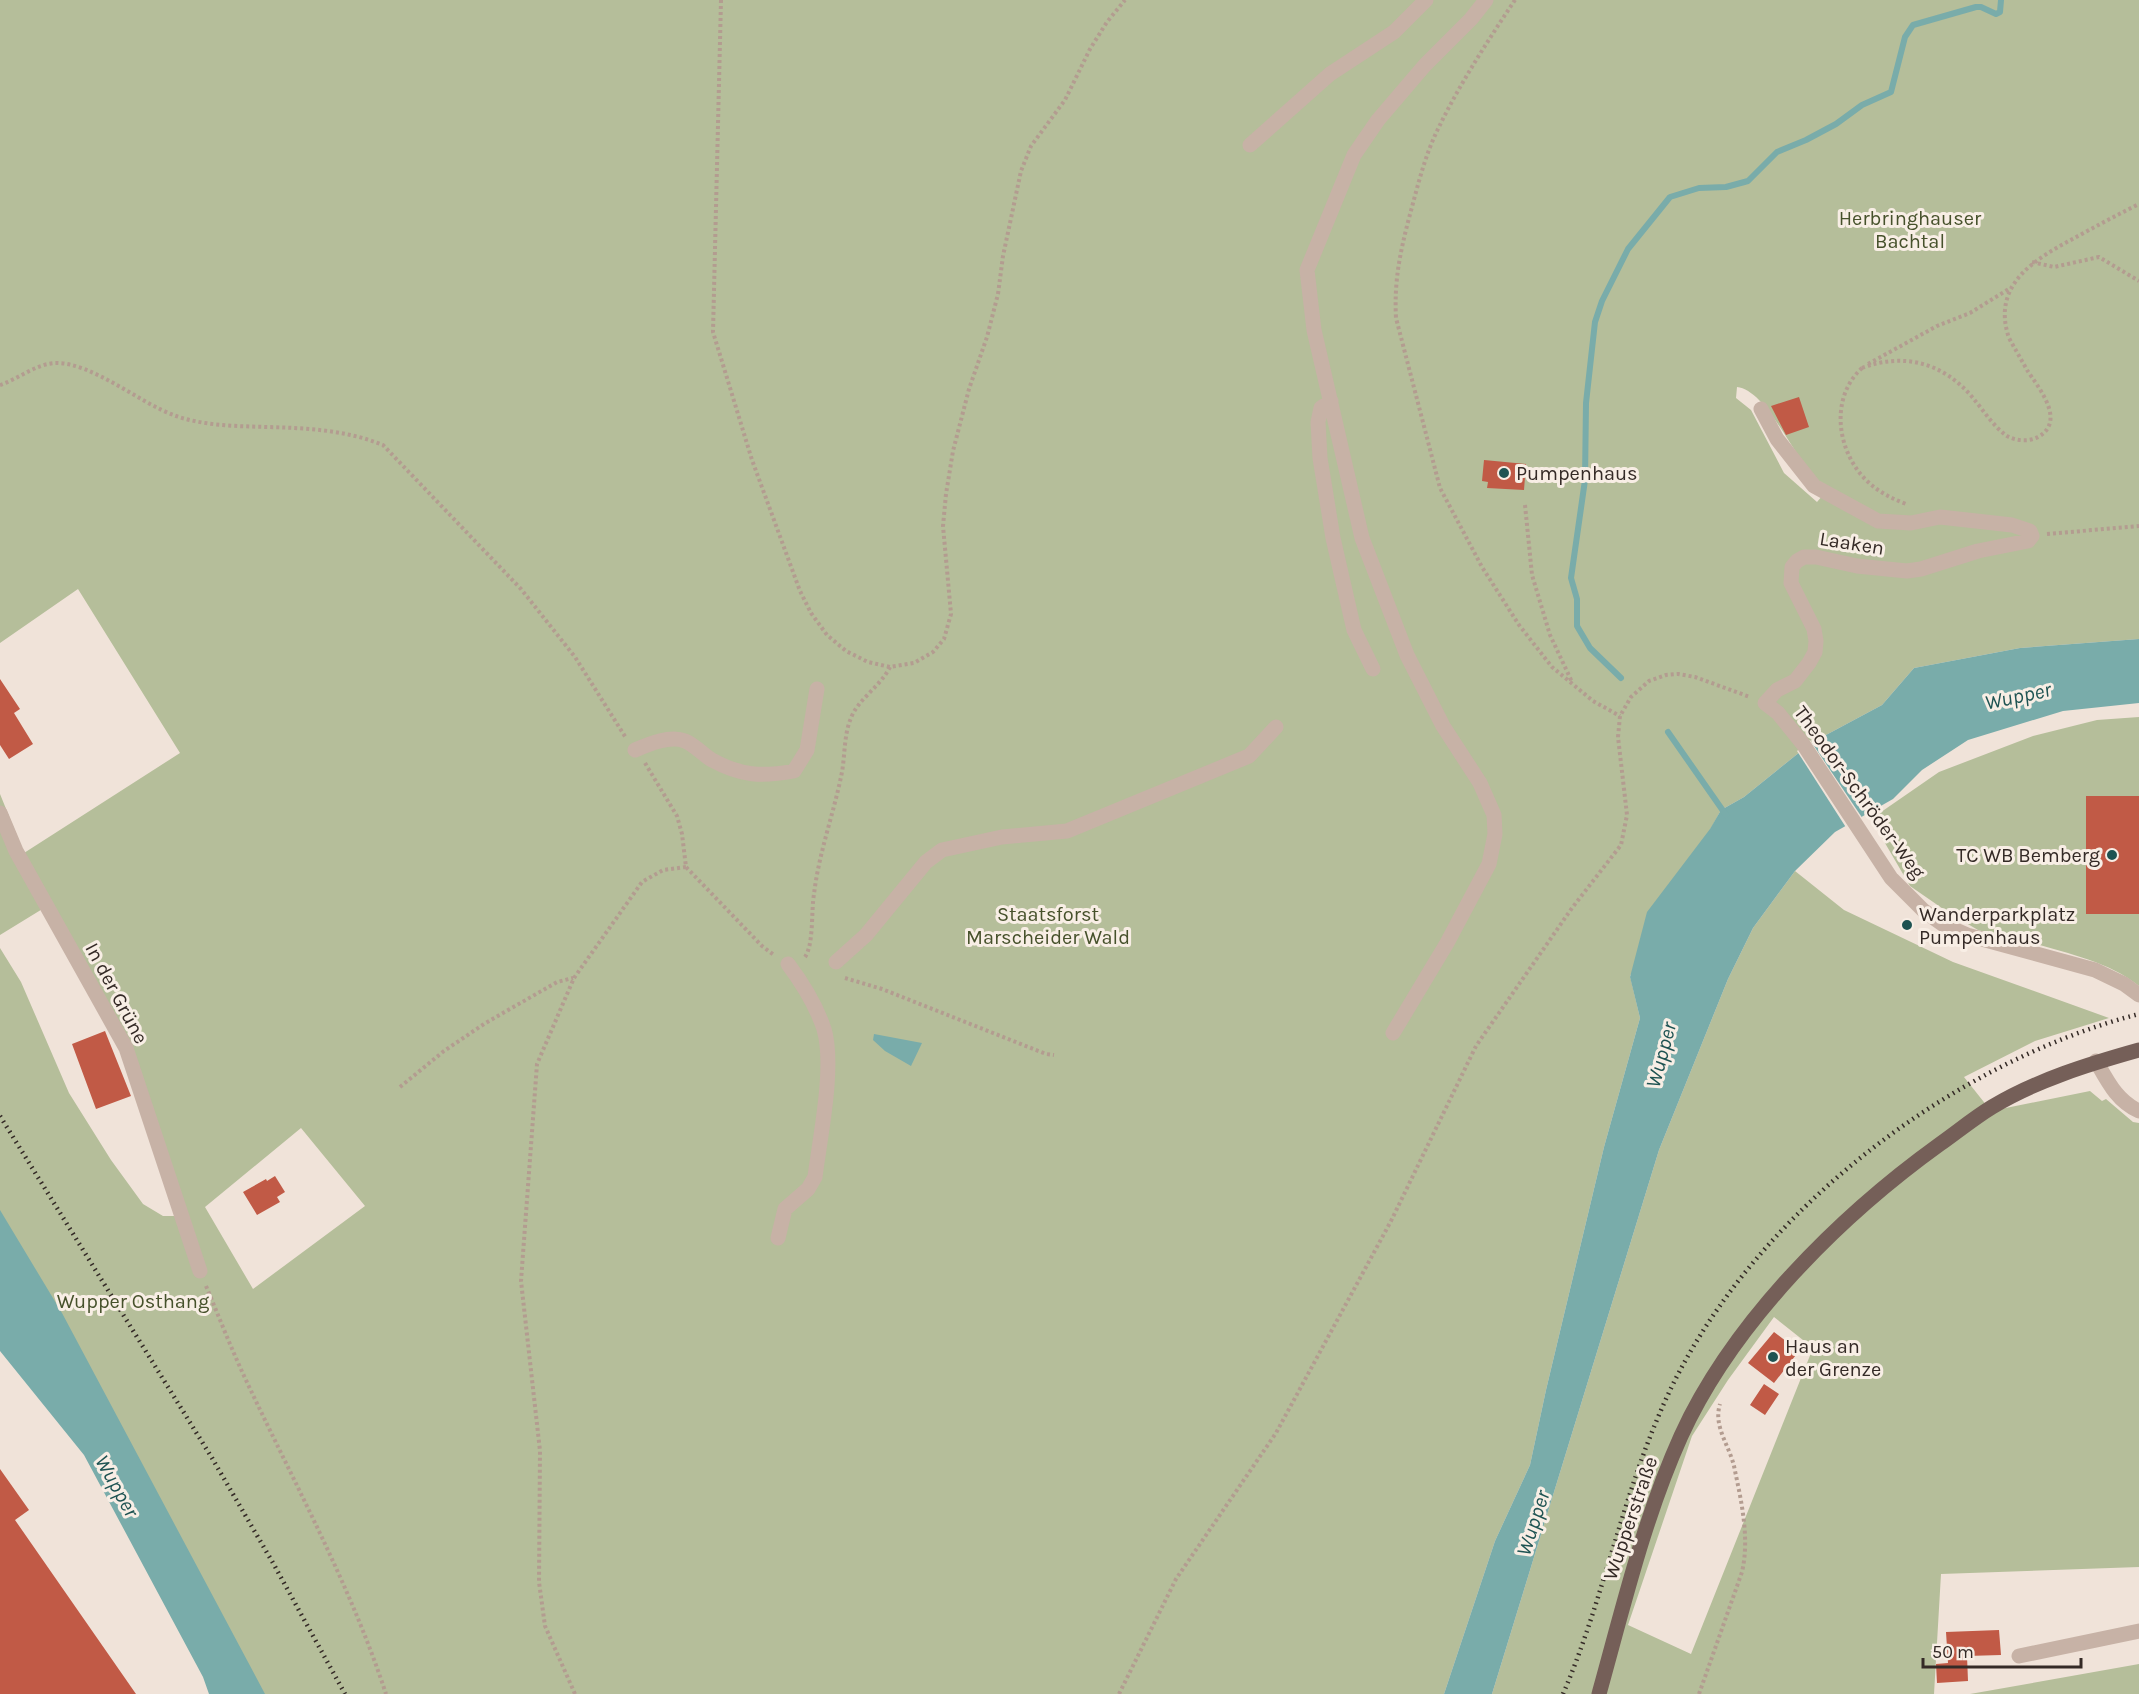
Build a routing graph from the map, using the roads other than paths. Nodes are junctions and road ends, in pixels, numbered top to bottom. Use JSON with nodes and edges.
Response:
{"nodes":[{"id":1,"x":1426,"y":0,"type":"edge"},
{"id":2,"x":1486,"y":0,"type":"edge"},
{"id":3,"x":1250,"y":145,"type":"dead end"},
{"id":4,"x":1331,"y":401,"type":"junction"},
{"id":5,"x":1761,"y":409,"type":"dead end"},
{"id":6,"x":1373,"y":669,"type":"dead end"},
{"id":7,"x":817,"y":689,"type":"dead end"},
{"id":8,"x":1765,"y":703,"type":"joint"},
{"id":9,"x":1276,"y":727,"type":"dead end"},
{"id":10,"x":635,"y":750,"type":"road end"},
{"id":11,"x":0,"y":813,"type":"edge"},
{"id":12,"x":794,"y":964,"type":"road end"},
{"id":13,"x":838,"y":969,"type":"road end"},
{"id":14,"x":2139,"y":995,"type":"edge"},
{"id":15,"x":1393,"y":1033,"type":"dead end"},
{"id":16,"x":2139,"y":1050,"type":"edge"},
{"id":17,"x":2097,"y":1062,"type":"junction"},
{"id":18,"x":2139,"y":1111,"type":"edge"},
{"id":19,"x":778,"y":1238,"type":"dead end"},
{"id":20,"x":200,"y":1271,"type":"road end"},
{"id":21,"x":2139,"y":1631,"type":"edge"},
{"id":22,"x":2019,"y":1656,"type":"dead end"},
{"id":23,"x":1599,"y":1694,"type":"edge"}],
"edges":[{"from":1,"to":3,"type":"street"},
{"from":2,"to":4,"type":"street"},
{"from":4,"to":6,"type":"street"},
{"from":4,"to":15,"type":"street"},
{"from":5,"to":8,"type":"street","name":"Laaken"},
{"from":7,"to":10,"type":"street"},
{"from":8,"to":14,"type":"street","name":"Theodor-Schröder-Weg"},
{"from":9,"to":13,"type":"street"},
{"from":11,"to":20,"type":"street","name":"In der Grüne"},
{"from":12,"to":19,"type":"street"},
{"from":16,"to":17,"type":"main road","name":"Wupperstraße"},
{"from":17,"to":18,"type":"street"},
{"from":17,"to":23,"type":"main road","name":"Wupperstraße"},
{"from":21,"to":22,"type":"street"}]}
